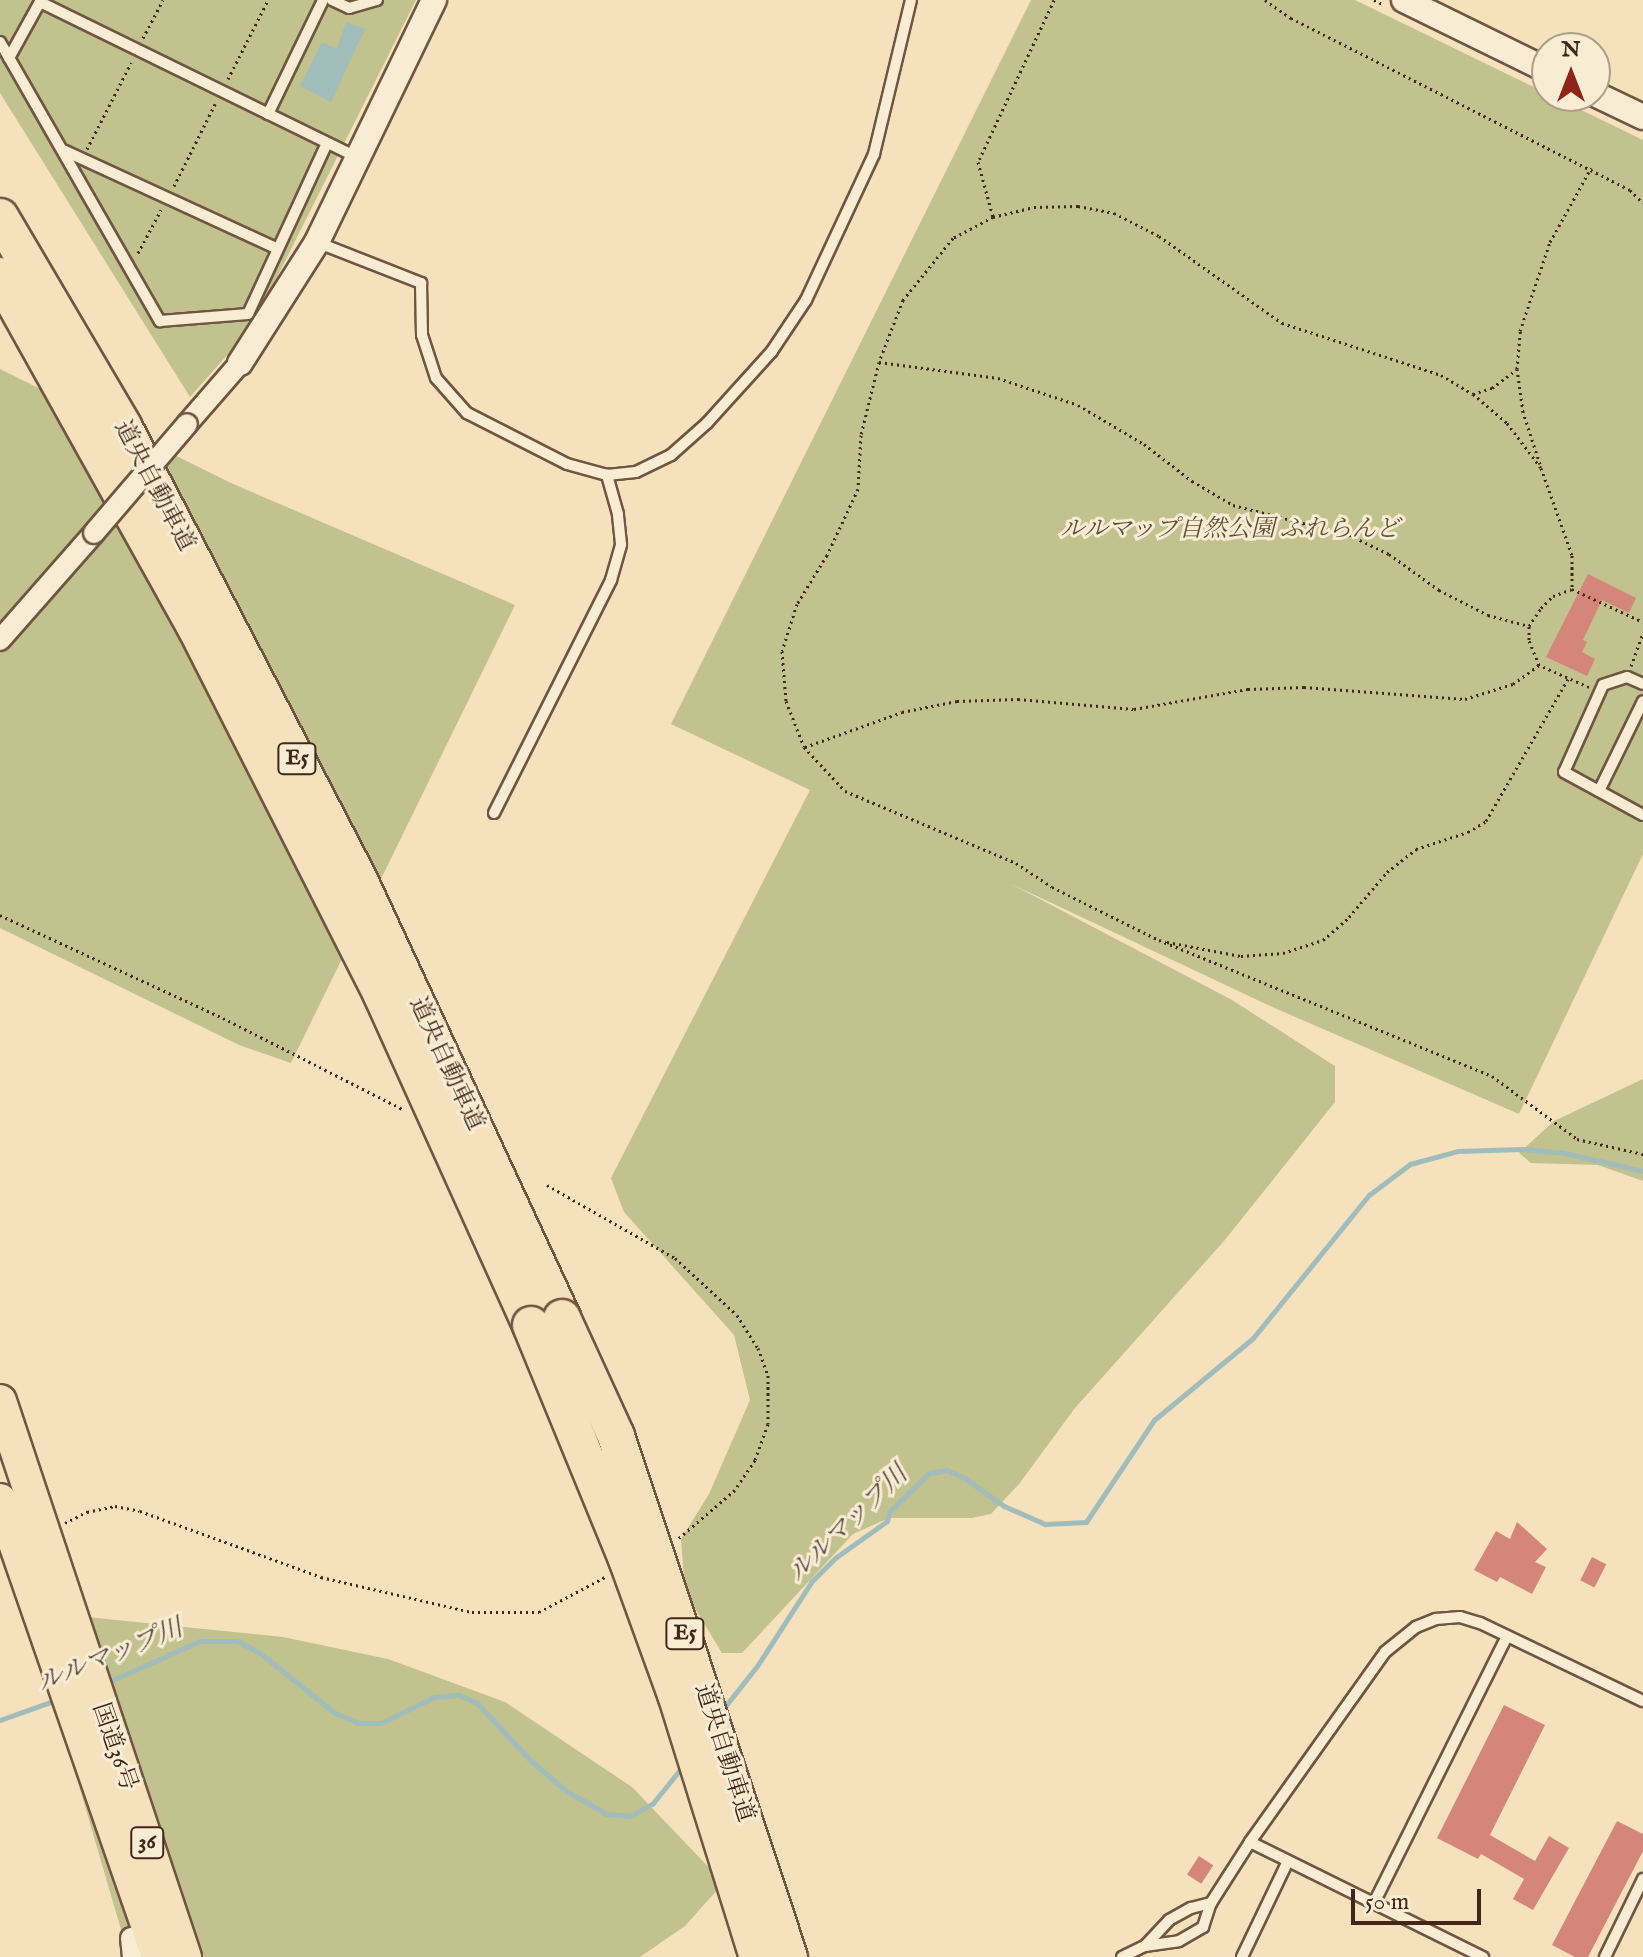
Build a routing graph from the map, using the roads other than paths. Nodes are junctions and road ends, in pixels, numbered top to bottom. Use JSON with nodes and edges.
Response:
{"nodes":[{"id":1,"x":323,"y":0,"type":"edge"},
{"id":2,"x":332,"y":0,"type":"edge"},
{"id":3,"x":377,"y":0,"type":"edge"},
{"id":4,"x":434,"y":0,"type":"edge"},
{"id":5,"x":911,"y":0,"type":"edge"},
{"id":6,"x":1404,"y":0,"type":"edge"},
{"id":7,"x":40,"y":1,"type":"edge"},
{"id":8,"x":0,"y":42,"type":"edge"},
{"id":9,"x":9,"y":58,"type":"junction"},
{"id":10,"x":1531,"y":62,"type":"edge"},
{"id":11,"x":1611,"y":102,"type":"edge"},
{"id":12,"x":268,"y":114,"type":"junction"},
{"id":13,"x":1643,"y":117,"type":"edge"},
{"id":14,"x":327,"y":143,"type":"junction"},
{"id":15,"x":65,"y":151,"type":"junction"},
{"id":16,"x":357,"y":157,"type":"junction"},
{"id":17,"x":0,"y":217,"type":"edge"},
{"id":18,"x":317,"y":242,"type":"junction"},
{"id":19,"x":278,"y":249,"type":"junction"},
{"id":20,"x":0,"y":276,"type":"edge"},
{"id":21,"x":240,"y":363,"type":"joint"},
{"id":22,"x":607,"y":475,"type":"junction"},
{"id":23,"x":0,"y":640,"type":"edge"},
{"id":24,"x":1643,"y":684,"type":"edge"},
{"id":25,"x":1643,"y":701,"type":"edge"},
{"id":26,"x":1599,"y":791,"type":"junction"},
{"id":27,"x":494,"y":813,"type":"dead end"},
{"id":28,"x":1643,"y":815,"type":"edge"},
{"id":29,"x":547,"y":1322,"type":"junction"},
{"id":30,"x":0,"y":1401,"type":"edge"},
{"id":31,"x":0,"y":1500,"type":"edge"},
{"id":32,"x":46,"y":1591,"type":"junction"},
{"id":33,"x":1507,"y":1636,"type":"junction"},
{"id":34,"x":1643,"y":1701,"type":"edge"},
{"id":35,"x":96,"y":1736,"type":"junction"},
{"id":36,"x":1250,"y":1842,"type":"junction"},
{"id":37,"x":1288,"y":1861,"type":"junction"},
{"id":38,"x":1643,"y":1879,"type":"edge"},
{"id":39,"x":1211,"y":1903,"type":"junction"},
{"id":40,"x":1374,"y":1903,"type":"junction"},
{"id":41,"x":1145,"y":1946,"type":"junction"},
{"id":42,"x":158,"y":1957,"type":"edge"},
{"id":43,"x":185,"y":1957,"type":"edge"},
{"id":44,"x":758,"y":1957,"type":"edge"},
{"id":45,"x":789,"y":1957,"type":"edge"},
{"id":46,"x":1122,"y":1957,"type":"edge"},
{"id":47,"x":1242,"y":1957,"type":"edge"},
{"id":48,"x":1483,"y":1957,"type":"edge"},
{"id":49,"x":1605,"y":1957,"type":"edge"}],
"edges":[{"from":1,"to":12,"type":"lane"},
{"from":2,"to":3,"type":"lane"},
{"from":4,"to":16,"type":"street"},
{"from":5,"to":22,"type":"lane"},
{"from":6,"to":10,"type":"street"},
{"from":7,"to":9,"type":"lane"},
{"from":7,"to":12,"type":"lane"},
{"from":8,"to":9,"type":"lane"},
{"from":9,"to":15,"type":"lane"},
{"from":11,"to":13,"type":"street"},
{"from":12,"to":14,"type":"lane"},
{"from":14,"to":16,"type":"lane"},
{"from":14,"to":19,"type":"lane"},
{"from":15,"to":19,"type":"lane"},
{"from":15,"to":19,"type":"lane"},
{"from":16,"to":18,"type":"street"},
{"from":17,"to":29,"type":"highway","name":"道央自動車道","number":"E5"},
{"from":18,"to":21,"type":"street"},
{"from":18,"to":22,"type":"lane"},
{"from":20,"to":29,"type":"highway","name":"道央自動車道","number":"E5"},
{"from":21,"to":23,"type":"street","bridge":true},
{"from":22,"to":27,"type":"lane"},
{"from":24,"to":26,"type":"lane"},
{"from":25,"to":26,"type":"lane"},
{"from":26,"to":28,"type":"lane"},
{"from":29,"to":44,"type":"highway","name":"道央自動車道","number":"E5","bridge":true},
{"from":29,"to":45,"type":"highway","name":"道央自動車道","number":"E5","bridge":true},
{"from":30,"to":32,"type":"highway","name":"国道36号","number":"36"},
{"from":31,"to":32,"type":"highway","name":"国道36号","number":"36"},
{"from":32,"to":35,"type":"highway","name":"国道36号","number":"36"},
{"from":33,"to":34,"type":"lane"},
{"from":33,"to":36,"type":"lane"},
{"from":33,"to":40,"type":"lane"},
{"from":35,"to":42,"type":"highway","name":"国道36号","number":"36"},
{"from":35,"to":43,"type":"highway","name":"国道36号","number":"36"},
{"from":36,"to":37,"type":"lane"},
{"from":36,"to":39,"type":"lane"},
{"from":37,"to":40,"type":"lane"},
{"from":37,"to":47,"type":"lane"},
{"from":38,"to":49,"type":"lane"},
{"from":39,"to":41,"type":"lane"},
{"from":39,"to":41,"type":"lane"},
{"from":40,"to":48,"type":"lane"},
{"from":41,"to":46,"type":"lane"}]}
